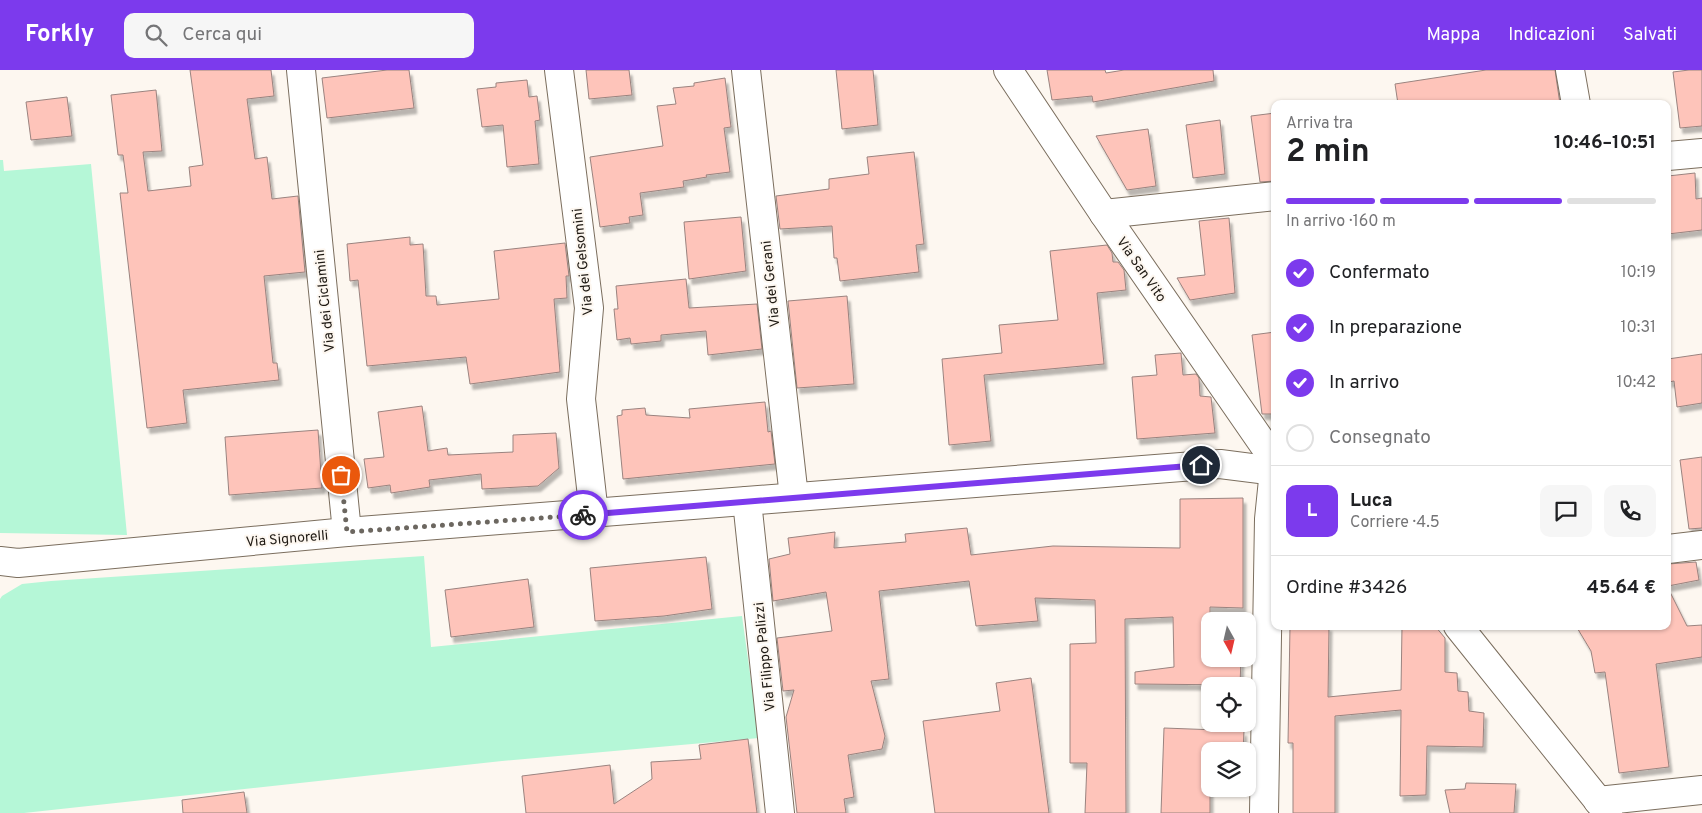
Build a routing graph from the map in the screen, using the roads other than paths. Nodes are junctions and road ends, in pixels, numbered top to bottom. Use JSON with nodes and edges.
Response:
{"nodes":[{"id":1,"x":301,"y":70,"type":"edge"},
{"id":2,"x":560,"y":70,"type":"edge"},
{"id":3,"x":746,"y":70,"type":"edge"},
{"id":4,"x":1008,"y":70,"type":"edge"},
{"id":5,"x":1570,"y":70,"type":"edge"},
{"id":6,"x":1575,"y":100,"type":"edge"},
{"id":7,"x":1702,"y":153,"type":"edge"},
{"id":8,"x":1671,"y":156,"type":"edge"},
{"id":9,"x":1271,"y":196,"type":"edge"},
{"id":10,"x":1104,"y":214,"type":"junction"},
{"id":11,"x":1271,"y":461,"type":"edge"},
{"id":12,"x":1271,"y":470,"type":"edge"},
{"id":13,"x":794,"y":497,"type":"junction"},
{"id":14,"x":1271,"y":499,"type":"edge"},
{"id":15,"x":747,"y":501,"type":"junction"},
{"id":16,"x":594,"y":514,"type":"junction"},
{"id":17,"x":347,"y":532,"type":"junction"},
{"id":18,"x":1702,"y":545,"type":"edge"},
{"id":19,"x":1671,"y":550,"type":"edge"},
{"id":20,"x":6,"y":565,"type":"edge"},
{"id":21,"x":1461,"y":630,"type":"edge"},
{"id":22,"x":1702,"y":790,"type":"edge"},
{"id":23,"x":1603,"y":807,"type":"edge"},
{"id":24,"x":780,"y":813,"type":"edge"},
{"id":25,"x":1264,"y":813,"type":"edge"}],
"edges":[{"from":1,"to":17,"type":"street","name":"Via dei Ciclamini"},
{"from":2,"to":16,"type":"street","name":"Via dei Gelsomini"},
{"from":3,"to":13,"type":"street","name":"Via dei Gerani"},
{"from":4,"to":10,"type":"street","name":"Via San Vito"},
{"from":5,"to":6,"type":"street"},
{"from":7,"to":8,"type":"street"},
{"from":9,"to":10,"type":"street"},
{"from":10,"to":11,"type":"street","name":"Via San Vito"},
{"from":12,"to":13,"type":"street","name":"Via Signorelli"},
{"from":13,"to":15,"type":"street","name":"Via Signorelli"},
{"from":14,"to":25,"type":"street"},
{"from":15,"to":16,"type":"street","name":"Via Signorelli"},
{"from":15,"to":24,"type":"street","name":"Via Filippo Palizzi"},
{"from":16,"to":17,"type":"street","name":"Via Signorelli"},
{"from":17,"to":20,"type":"street","name":"Via Signorelli"},
{"from":18,"to":19,"type":"street"},
{"from":21,"to":23,"type":"street"},
{"from":22,"to":23,"type":"street"}]}
